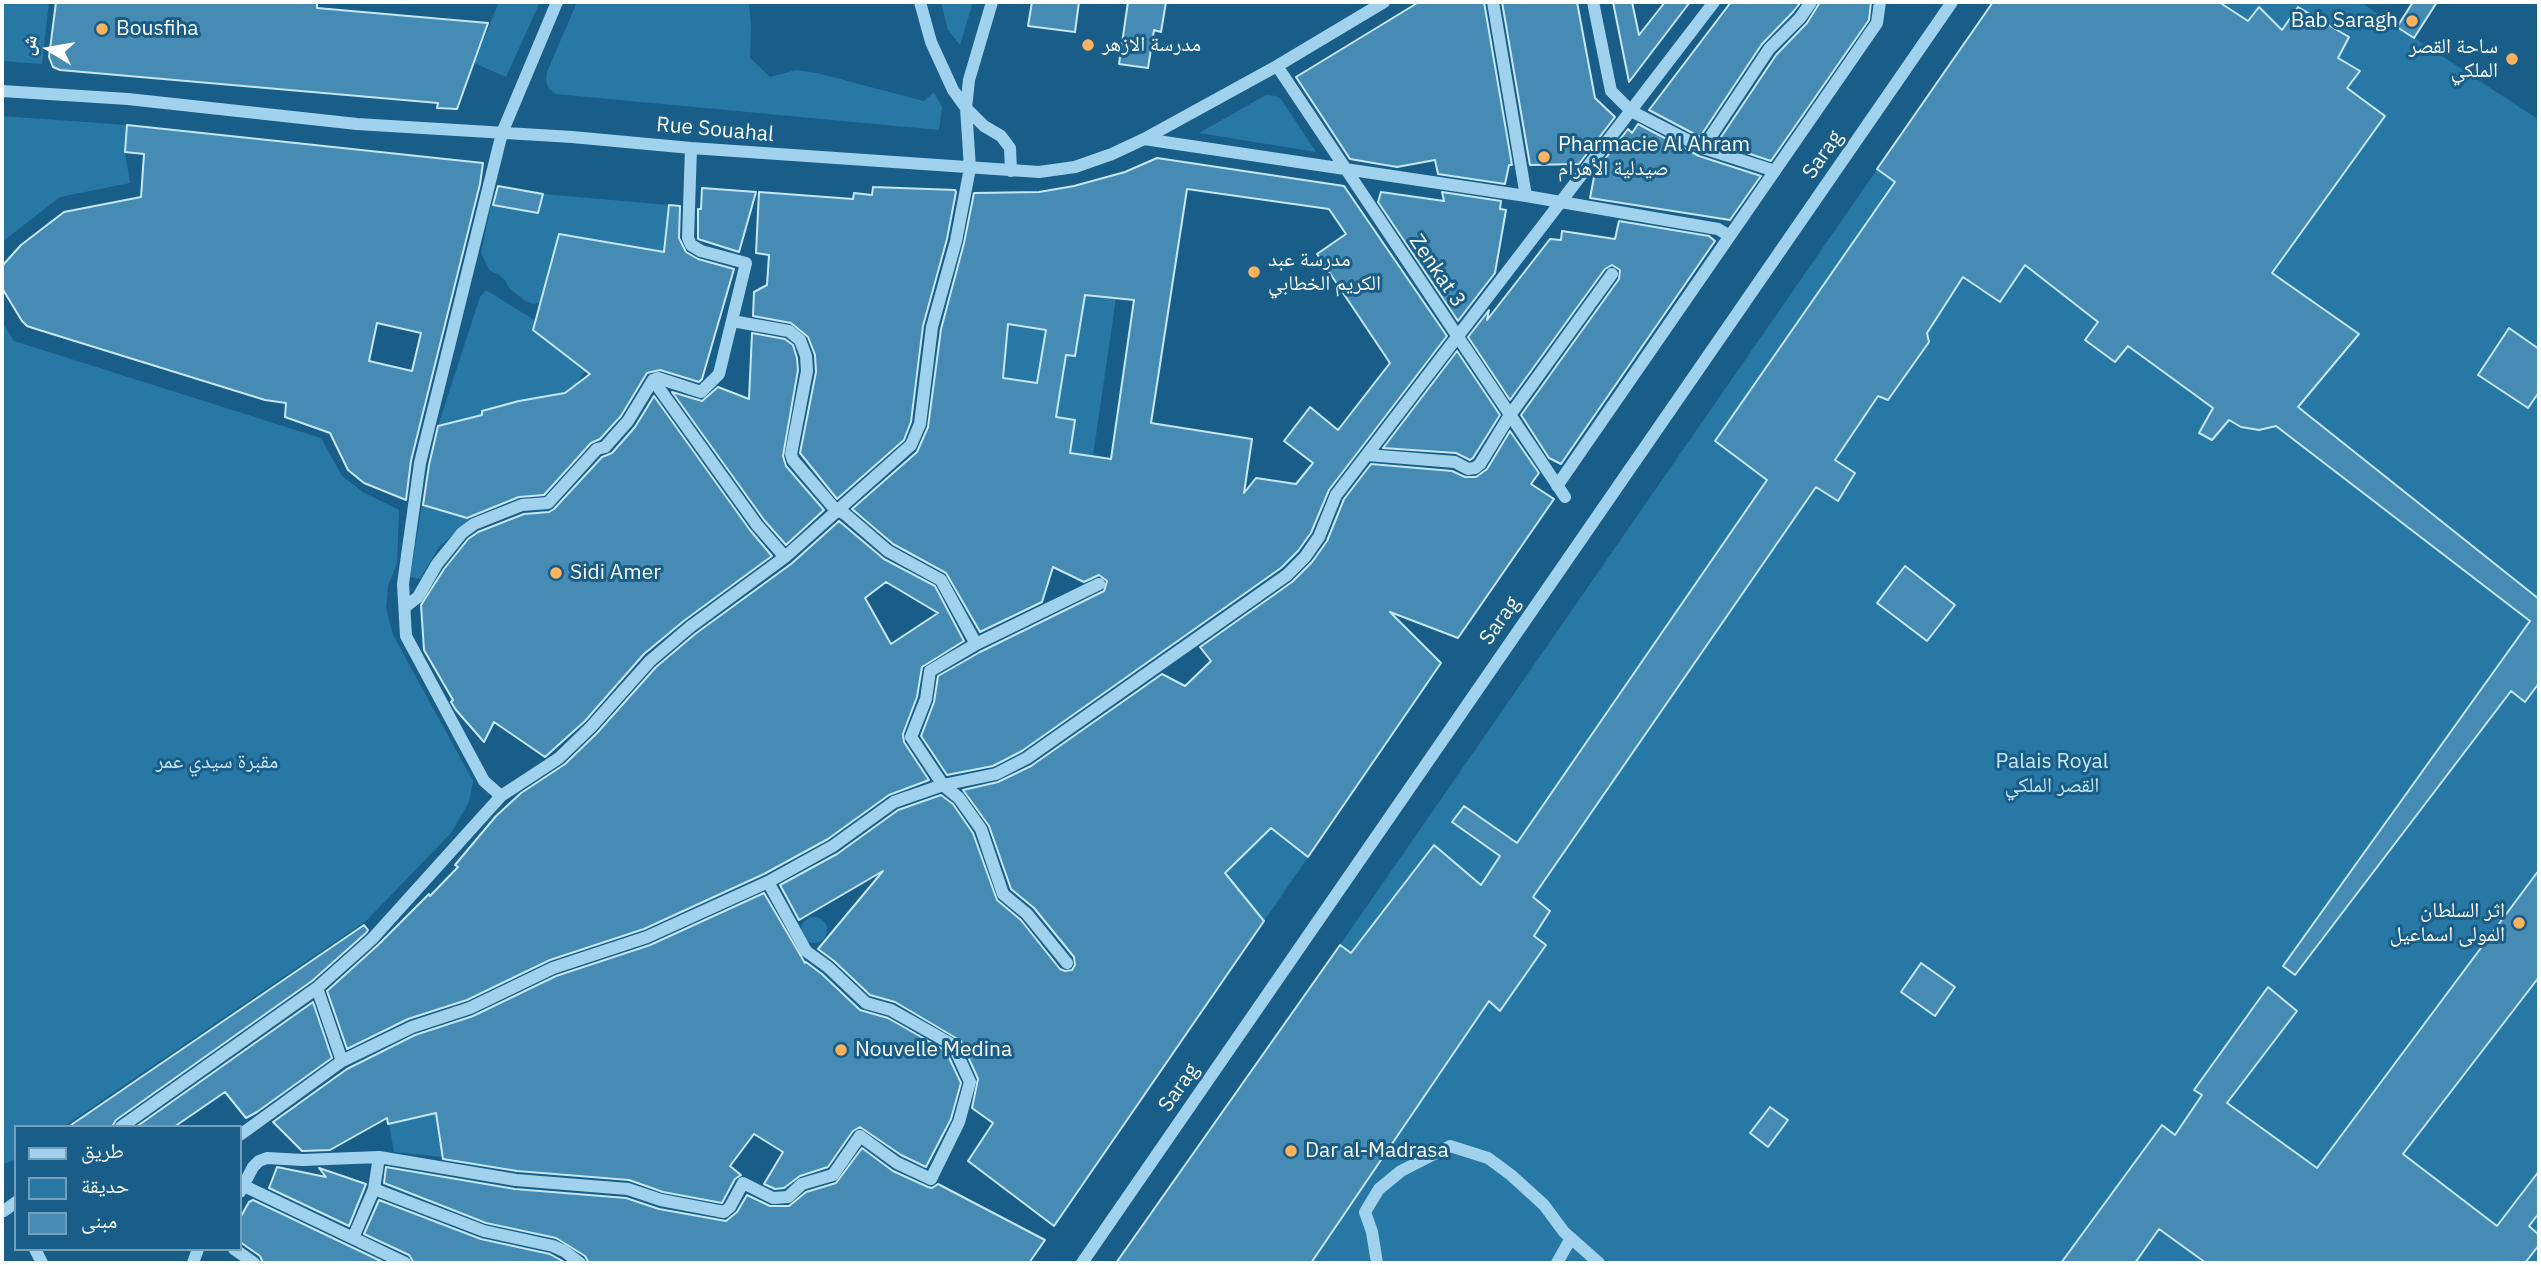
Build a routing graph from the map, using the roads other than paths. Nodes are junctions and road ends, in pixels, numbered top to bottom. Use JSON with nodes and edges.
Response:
{"nodes":[{"id":1,"x":557,"y":2,"type":"edge"},
{"id":2,"x":920,"y":2,"type":"edge"},
{"id":3,"x":992,"y":2,"type":"edge"},
{"id":4,"x":1384,"y":2,"type":"edge"},
{"id":5,"x":1493,"y":2,"type":"edge"},
{"id":6,"x":1593,"y":2,"type":"edge"},
{"id":7,"x":1714,"y":2,"type":"edge"},
{"id":8,"x":1811,"y":2,"type":"edge"},
{"id":9,"x":1880,"y":2,"type":"edge"},
{"id":10,"x":1952,"y":2,"type":"edge"},
{"id":11,"x":1277,"y":66,"type":"junction"},
{"id":12,"x":2,"y":91,"type":"edge"},
{"id":13,"x":966,"y":108,"type":"junction"},
{"id":14,"x":1632,"y":111,"type":"junction"},
{"id":15,"x":502,"y":133,"type":"junction"},
{"id":16,"x":1144,"y":139,"type":"junction"},
{"id":17,"x":691,"y":148,"type":"junction"},
{"id":18,"x":1703,"y":148,"type":"junction"},
{"id":19,"x":970,"y":169,"type":"junction"},
{"id":20,"x":1346,"y":170,"type":"junction"},
{"id":21,"x":1011,"y":171,"type":"junction"},
{"id":22,"x":1774,"y":171,"type":"junction"},
{"id":23,"x":1526,"y":196,"type":"junction"},
{"id":24,"x":1561,"y":202,"type":"junction"},
{"id":25,"x":1730,"y":236,"type":"junction"},
{"id":26,"x":1612,"y":274,"type":"dead end"},
{"id":27,"x":732,"y":321,"type":"junction"},
{"id":28,"x":1457,"y":336,"type":"junction"},
{"id":29,"x":653,"y":380,"type":"junction"},
{"id":30,"x":1510,"y":415,"type":"junction"},
{"id":31,"x":1367,"y":455,"type":"junction"},
{"id":32,"x":1557,"y":486,"type":"junction"},
{"id":33,"x":1565,"y":497,"type":"dead end"},
{"id":34,"x":839,"y":511,"type":"junction"},
{"id":35,"x":785,"y":557,"type":"junction"},
{"id":36,"x":1098,"y":584,"type":"dead end"},
{"id":37,"x":405,"y":607,"type":"junction"},
{"id":38,"x":976,"y":644,"type":"junction"},
{"id":39,"x":943,"y":785,"type":"junction"},
{"id":40,"x":500,"y":796,"type":"junction"},
{"id":41,"x":768,"y":882,"type":"junction"},
{"id":42,"x":1067,"y":963,"type":"dead end"},
{"id":43,"x":317,"y":988,"type":"junction"},
{"id":44,"x":342,"y":1061,"type":"junction"},
{"id":45,"x":124,"y":1125,"type":"edge"},
{"id":46,"x":242,"y":1134,"type":"edge"},
{"id":47,"x":379,"y":1157,"type":"junction"},
{"id":48,"x":242,"y":1185,"type":"edge"},
{"id":49,"x":242,"y":1187,"type":"edge"},
{"id":50,"x":374,"y":1189,"type":"junction"},
{"id":51,"x":14,"y":1204,"type":"edge"},
{"id":52,"x":4,"y":1211,"type":"dead end"},
{"id":53,"x":353,"y":1238,"type":"junction"},
{"id":54,"x":1571,"y":1238,"type":"junction"},
{"id":55,"x":237,"y":1251,"type":"edge"},
{"id":56,"x":254,"y":1263,"type":"edge"},
{"id":57,"x":405,"y":1263,"type":"edge"},
{"id":58,"x":580,"y":1263,"type":"edge"},
{"id":59,"x":1082,"y":1263,"type":"edge"},
{"id":60,"x":1377,"y":1263,"type":"edge"},
{"id":61,"x":1557,"y":1263,"type":"edge"},
{"id":62,"x":1599,"y":1263,"type":"edge"}],
"edges":[{"from":1,"to":15,"type":"street"},
{"from":2,"to":13,"type":"street"},
{"from":3,"to":13,"type":"street"},
{"from":4,"to":11,"type":"street","name":"Rue Souahal"},
{"from":5,"to":23,"type":"street"},
{"from":6,"to":14,"type":"street"},
{"from":7,"to":14,"type":"street"},
{"from":8,"to":18,"type":"street"},
{"from":9,"to":22,"type":"street"},
{"from":10,"to":59,"type":"street","name":"Sarag"},
{"from":11,"to":16,"type":"street","name":"Rue Souahal"},
{"from":11,"to":20,"type":"street","name":"Zenkat 3"},
{"from":12,"to":15,"type":"street","name":"Rue Souahal"},
{"from":13,"to":19,"type":"street"},
{"from":13,"to":21,"type":"street"},
{"from":14,"to":18,"type":"street"},
{"from":14,"to":24,"type":"street"},
{"from":15,"to":17,"type":"street","name":"Rue Souahal"},
{"from":15,"to":37,"type":"street"},
{"from":16,"to":20,"type":"street"},
{"from":16,"to":21,"type":"street","name":"Rue Souahal"},
{"from":17,"to":19,"type":"street","name":"Rue Souahal"},
{"from":17,"to":27,"type":"street"},
{"from":18,"to":22,"type":"street"},
{"from":19,"to":21,"type":"street","name":"Rue Souahal"},
{"from":19,"to":34,"type":"street"},
{"from":20,"to":23,"type":"street"},
{"from":20,"to":28,"type":"street","name":"Zenkat 3"},
{"from":22,"to":25,"type":"street"},
{"from":23,"to":24,"type":"street"},
{"from":24,"to":25,"type":"street"},
{"from":24,"to":28,"type":"street"},
{"from":25,"to":32,"type":"street"},
{"from":26,"to":30,"type":"street"},
{"from":27,"to":29,"type":"street"},
{"from":27,"to":34,"type":"street"},
{"from":28,"to":30,"type":"street","name":"Zenkat 3"},
{"from":28,"to":31,"type":"street"},
{"from":29,"to":35,"type":"street"},
{"from":29,"to":37,"type":"street"},
{"from":30,"to":31,"type":"street"},
{"from":30,"to":32,"type":"street","name":"Zenkat 3"},
{"from":31,"to":39,"type":"street"},
{"from":32,"to":33,"type":"street","name":"Zenkat 3"},
{"from":34,"to":35,"type":"street"},
{"from":34,"to":38,"type":"street"},
{"from":35,"to":40,"type":"street"},
{"from":36,"to":38,"type":"street"},
{"from":37,"to":40,"type":"street"},
{"from":38,"to":39,"type":"street"},
{"from":39,"to":41,"type":"street"},
{"from":39,"to":42,"type":"street"},
{"from":40,"to":43,"type":"street"},
{"from":41,"to":44,"type":"street"},
{"from":41,"to":47,"type":"street"},
{"from":43,"to":44,"type":"street"},
{"from":43,"to":45,"type":"street"},
{"from":44,"to":46,"type":"street"},
{"from":47,"to":48,"type":"street"},
{"from":47,"to":50,"type":"street"},
{"from":49,"to":53,"type":"street"},
{"from":50,"to":53,"type":"street"},
{"from":50,"to":58,"type":"street"},
{"from":51,"to":52,"type":"street"},
{"from":53,"to":57,"type":"street"},
{"from":54,"to":60,"type":"street"},
{"from":54,"to":61,"type":"street"},
{"from":54,"to":62,"type":"street"},
{"from":55,"to":56,"type":"street"}]}
